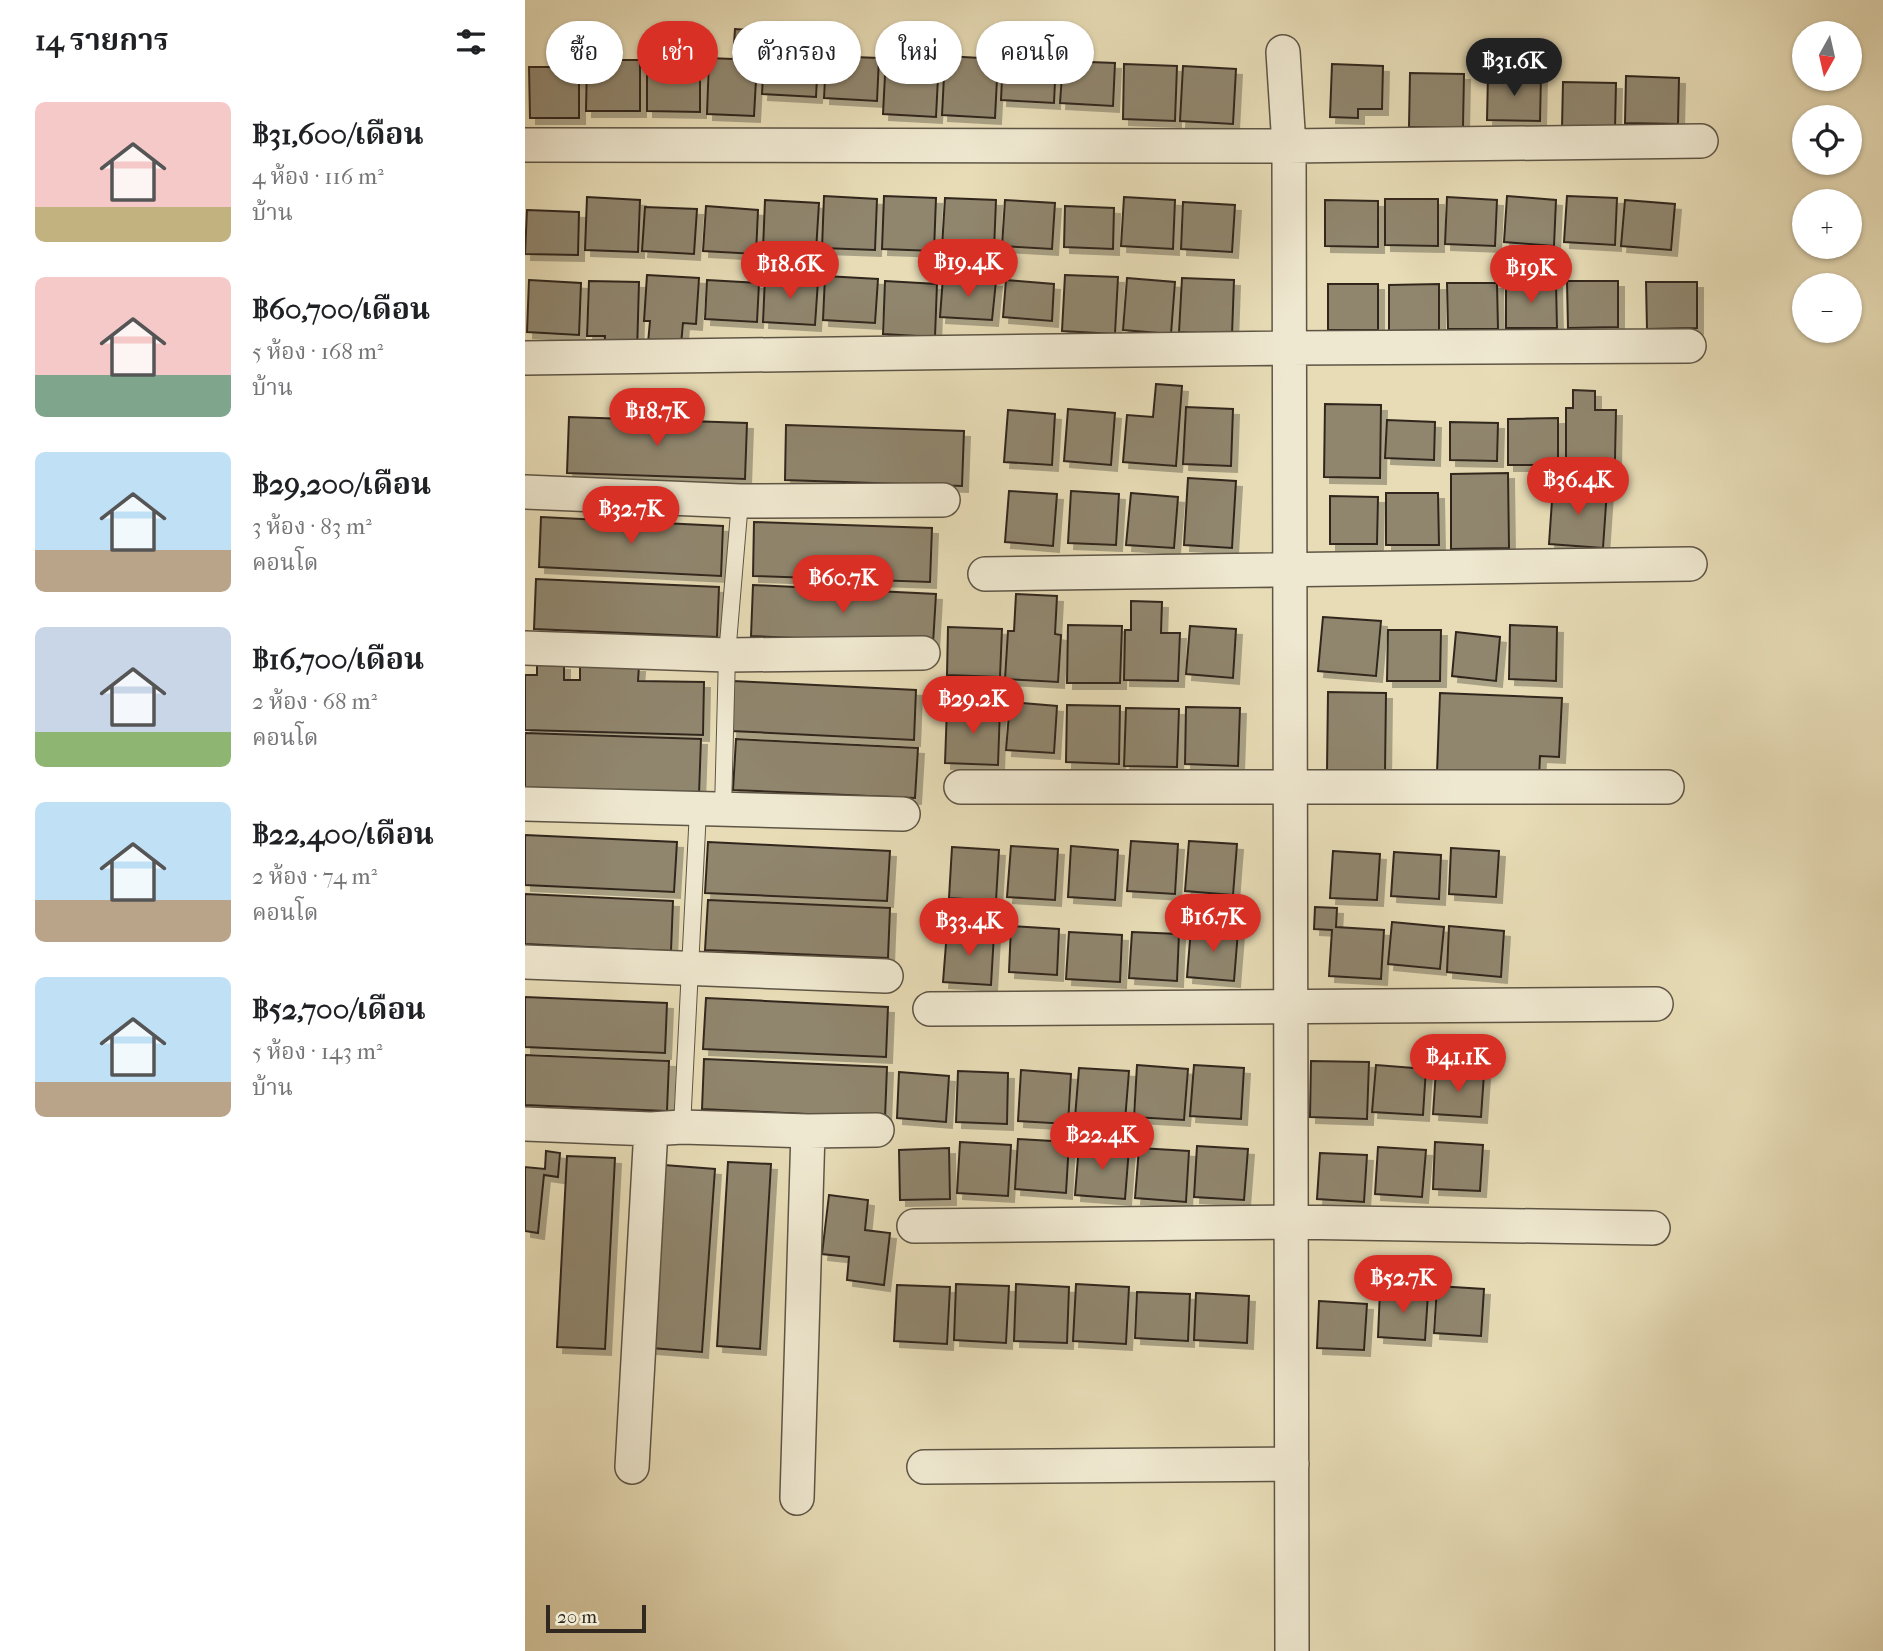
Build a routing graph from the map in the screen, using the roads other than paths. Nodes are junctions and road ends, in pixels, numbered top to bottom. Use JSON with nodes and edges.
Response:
{"nodes":[{"id":1,"x":1283,"y":52,"type":"dead end"},
{"id":2,"x":1701,"y":141,"type":"dead end"},
{"id":3,"x":525,"y":145,"type":"edge"},
{"id":4,"x":1289,"y":146,"type":"junction"},
{"id":5,"x":1689,"y":346,"type":"dead end"},
{"id":6,"x":1290,"y":348,"type":"junction"},
{"id":7,"x":525,"y":358,"type":"edge"},
{"id":8,"x":525,"y":492,"type":"edge"},
{"id":9,"x":943,"y":500,"type":"dead end"},
{"id":10,"x":740,"y":501,"type":"junction"},
{"id":11,"x":1690,"y":564,"type":"dead end"},
{"id":12,"x":1290,"y":570,"type":"junction"},
{"id":13,"x":985,"y":574,"type":"dead end"},
{"id":14,"x":525,"y":648,"type":"edge"},
{"id":15,"x":923,"y":653,"type":"dead end"},
{"id":16,"x":727,"y":655,"type":"junction"},
{"id":17,"x":1290,"y":786,"type":"junction"},
{"id":18,"x":961,"y":787,"type":"dead end"},
{"id":19,"x":1667,"y":787,"type":"dead end"},
{"id":20,"x":525,"y":804,"type":"edge"},
{"id":21,"x":710,"y":809,"type":"junction"},
{"id":22,"x":903,"y":814,"type":"dead end"},
{"id":23,"x":525,"y":962,"type":"edge"},
{"id":24,"x":692,"y":967,"type":"junction"},
{"id":25,"x":886,"y":976,"type":"dead end"},
{"id":26,"x":1657,"y":1004,"type":"dead end"},
{"id":27,"x":1291,"y":1005,"type":"junction"},
{"id":28,"x":930,"y":1009,"type":"dead end"},
{"id":29,"x":525,"y":1124,"type":"edge"},
{"id":30,"x":667,"y":1128,"type":"junction"},
{"id":31,"x":877,"y":1130,"type":"dead end"},
{"id":32,"x":808,"y":1131,"type":"junction"},
{"id":33,"x":1291,"y":1223,"type":"junction"},
{"id":34,"x":914,"y":1226,"type":"dead end"},
{"id":35,"x":1653,"y":1228,"type":"dead end"},
{"id":36,"x":1292,"y":1464,"type":"junction"},
{"id":37,"x":632,"y":1467,"type":"dead end"},
{"id":38,"x":924,"y":1467,"type":"dead end"},
{"id":39,"x":797,"y":1497,"type":"dead end"},
{"id":40,"x":1292,"y":1651,"type":"edge"}],
"edges":[{"from":1,"to":4,"type":"street"},
{"from":2,"to":4,"type":"street"},
{"from":3,"to":4,"type":"street"},
{"from":4,"to":6,"type":"street"},
{"from":5,"to":6,"type":"street"},
{"from":6,"to":7,"type":"street"},
{"from":6,"to":12,"type":"street"},
{"from":8,"to":10,"type":"street"},
{"from":9,"to":10,"type":"street"},
{"from":10,"to":16,"type":"lane"},
{"from":11,"to":12,"type":"street"},
{"from":12,"to":13,"type":"street"},
{"from":12,"to":17,"type":"street"},
{"from":14,"to":16,"type":"street"},
{"from":15,"to":16,"type":"street"},
{"from":16,"to":21,"type":"lane"},
{"from":17,"to":18,"type":"street"},
{"from":17,"to":19,"type":"street"},
{"from":17,"to":27,"type":"street"},
{"from":20,"to":21,"type":"street"},
{"from":21,"to":22,"type":"street"},
{"from":21,"to":24,"type":"lane"},
{"from":23,"to":24,"type":"street"},
{"from":24,"to":25,"type":"street"},
{"from":24,"to":30,"type":"lane"},
{"from":26,"to":27,"type":"street"},
{"from":27,"to":28,"type":"street"},
{"from":27,"to":33,"type":"street"},
{"from":29,"to":30,"type":"street"},
{"from":30,"to":32,"type":"street"},
{"from":30,"to":37,"type":"street"},
{"from":31,"to":32,"type":"street"},
{"from":32,"to":39,"type":"street"},
{"from":33,"to":34,"type":"street"},
{"from":33,"to":35,"type":"street"},
{"from":33,"to":36,"type":"street"},
{"from":36,"to":38,"type":"street"},
{"from":36,"to":40,"type":"street"}]}
